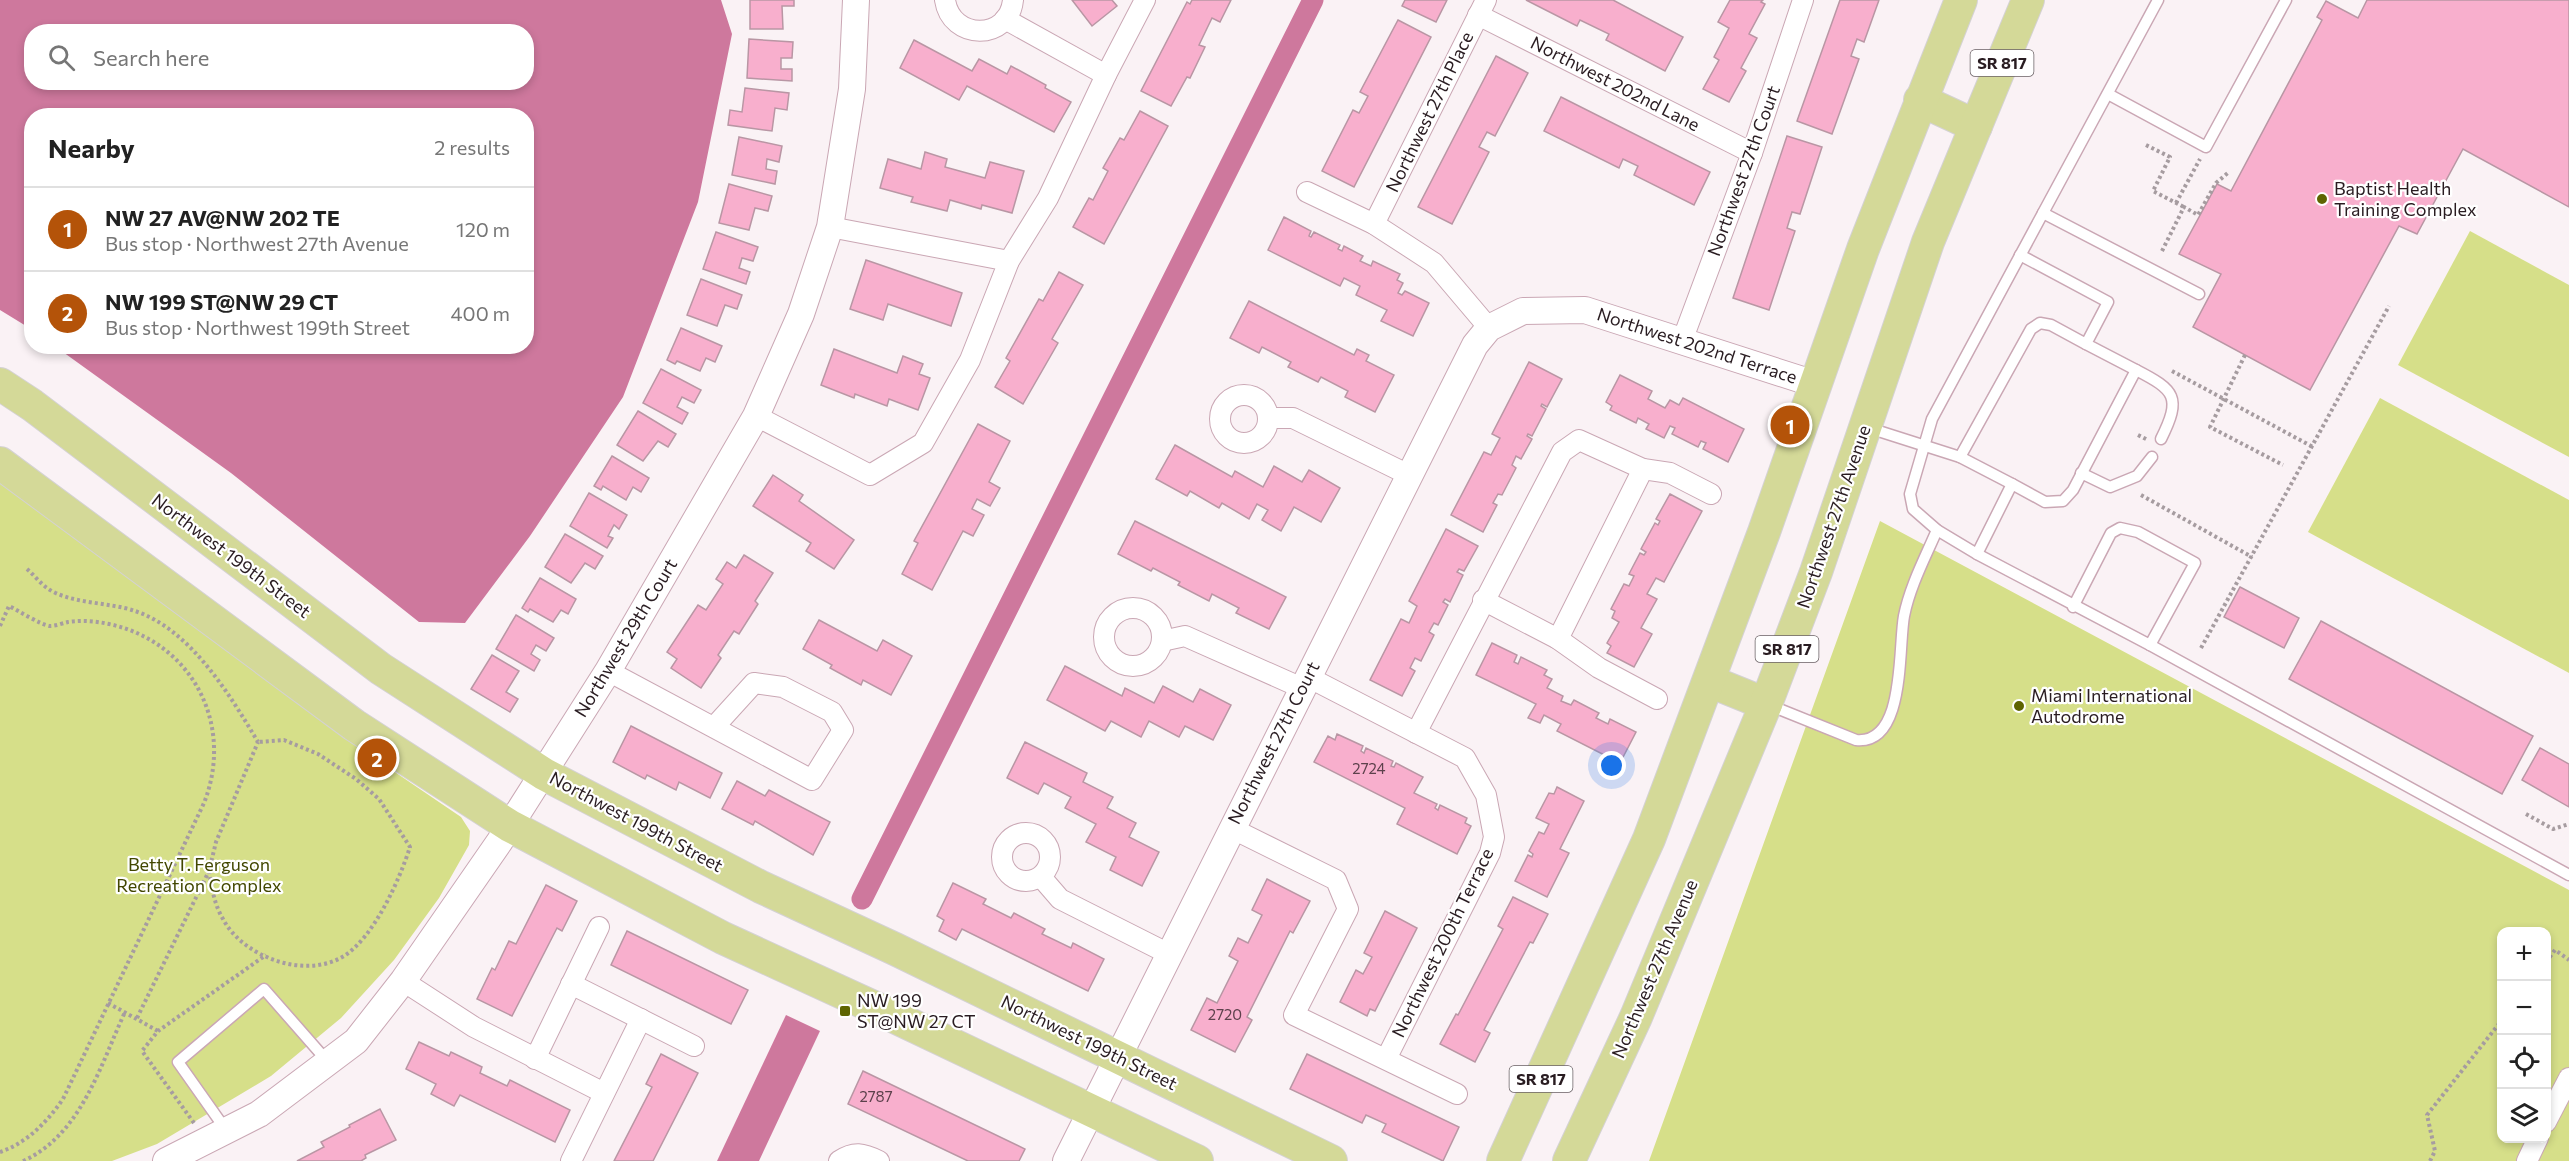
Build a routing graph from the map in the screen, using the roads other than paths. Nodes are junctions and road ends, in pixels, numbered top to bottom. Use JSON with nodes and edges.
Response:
{"nodes":[{"id":1,"x":856,"y":0,"type":"edge"},
{"id":2,"x":945,"y":0,"type":"edge"},
{"id":3,"x":1013,"y":0,"type":"edge"},
{"id":4,"x":1145,"y":0,"type":"edge"},
{"id":5,"x":1803,"y":0,"type":"edge"},
{"id":6,"x":1961,"y":0,"type":"edge"},
{"id":7,"x":2028,"y":0,"type":"edge"},
{"id":8,"x":2158,"y":0,"type":"edge"},
{"id":9,"x":2286,"y":0,"type":"edge"},
{"id":10,"x":1482,"y":8,"type":"edge"},
{"id":11,"x":1005,"y":20,"type":"junction"},
{"id":12,"x":1106,"y":75,"type":"junction"},
{"id":13,"x":2108,"y":94,"type":"junction"},
{"id":14,"x":1920,"y":100,"type":"junction"},
{"id":15,"x":1976,"y":126,"type":"junction"},
{"id":16,"x":1752,"y":153,"type":"junction"},
{"id":17,"x":1307,"y":192,"type":"dead end"},
{"id":18,"x":2043,"y":213,"type":"junction"},
{"id":19,"x":1374,"y":224,"type":"junction"},
{"id":20,"x":830,"y":227,"type":"junction"},
{"id":21,"x":2020,"y":255,"type":"junction"},
{"id":22,"x":1009,"y":261,"type":"junction"},
{"id":23,"x":2199,"y":294,"type":"dead end"},
{"id":24,"x":1489,"y":328,"type":"junction"},
{"id":25,"x":1683,"y":341,"type":"junction"},
{"id":26,"x":2086,"y":344,"type":"junction"},
{"id":27,"x":2136,"y":370,"type":"junction"},
{"id":28,"x":0,"y":384,"type":"edge"},
{"id":29,"x":1815,"y":384,"type":"junction"},
{"id":30,"x":756,"y":416,"type":"junction"},
{"id":31,"x":1268,"y":418,"type":"dead end"},
{"id":32,"x":1865,"y":427,"type":"junction"},
{"id":33,"x":2162,"y":439,"type":"dead end"},
{"id":34,"x":1923,"y":446,"type":"junction"},
{"id":35,"x":1960,"y":457,"type":"junction"},
{"id":36,"x":2152,"y":457,"type":"dead end"},
{"id":37,"x":0,"y":463,"type":"edge"},
{"id":38,"x":1642,"y":469,"type":"junction"},
{"id":39,"x":2081,"y":473,"type":"junction"},
{"id":40,"x":1409,"y":475,"type":"junction"},
{"id":41,"x":2012,"y":484,"type":"junction"},
{"id":42,"x":1711,"y":494,"type":"dead end"},
{"id":43,"x":1937,"y":530,"type":"junction"},
{"id":44,"x":1977,"y":554,"type":"junction"},
{"id":45,"x":1484,"y":600,"type":"junction"},
{"id":46,"x":2073,"y":607,"type":"junction"},
{"id":47,"x":1558,"y":639,"type":"junction"},
{"id":48,"x":1162,"y":641,"type":"dead end"},
{"id":49,"x":2150,"y":645,"type":"junction"},
{"id":50,"x":608,"y":671,"type":"junction"},
{"id":51,"x":1709,"y":681,"type":"junction"},
{"id":52,"x":1305,"y":683,"type":"junction"},
{"id":53,"x":1657,"y":699,"type":"dead end"},
{"id":54,"x":1766,"y":704,"type":"junction"},
{"id":55,"x":714,"y":728,"type":"junction"},
{"id":56,"x":1416,"y":733,"type":"junction"},
{"id":57,"x":544,"y":774,"type":"junction"},
{"id":58,"x":510,"y":826,"type":"junction"},
{"id":59,"x":1232,"y":828,"type":"junction"},
{"id":60,"x":2569,"y":875,"type":"edge"},
{"id":61,"x":1041,"y":876,"type":"dead end"},
{"id":62,"x":599,"y":927,"type":"dead end"},
{"id":63,"x":1169,"y":954,"type":"junction"},
{"id":64,"x":403,"y":981,"type":"junction"},
{"id":65,"x":571,"y":984,"type":"junction"},
{"id":66,"x":641,"y":1019,"type":"junction"},
{"id":67,"x":694,"y":1046,"type":"dead end"},
{"id":68,"x":1117,"y":1056,"type":"junction"},
{"id":69,"x":535,"y":1059,"type":"junction"},
{"id":70,"x":1386,"y":1059,"type":"junction"},
{"id":71,"x":328,"y":1062,"type":"junction"},
{"id":72,"x":2569,"y":1078,"type":"edge"},
{"id":73,"x":604,"y":1093,"type":"junction"},
{"id":74,"x":1457,"y":1094,"type":"dead end"},
{"id":75,"x":1089,"y":1112,"type":"junction"},
{"id":76,"x":2551,"y":1114,"type":"edge"},
{"id":77,"x":2536,"y":1143,"type":"edge"},
{"id":78,"x":195,"y":1149,"type":"edge"},
{"id":79,"x":571,"y":1161,"type":"edge"},
{"id":80,"x":839,"y":1161,"type":"edge"},
{"id":81,"x":879,"y":1161,"type":"edge"},
{"id":82,"x":1066,"y":1161,"type":"edge"},
{"id":83,"x":1197,"y":1161,"type":"edge"},
{"id":84,"x":1331,"y":1161,"type":"edge"},
{"id":85,"x":1503,"y":1161,"type":"edge"},
{"id":86,"x":1569,"y":1161,"type":"edge"},
{"id":87,"x":2527,"y":1161,"type":"edge"}],
"edges":[{"from":1,"to":20,"type":"street","name":"Northwest 29th Court"},
{"from":2,"to":11,"type":"street"},
{"from":3,"to":11,"type":"street"},
{"from":4,"to":12,"type":"street"},
{"from":5,"to":16,"type":"street","name":"Northwest 27th Court"},
{"from":6,"to":14,"type":"main road","number":"SR 817"},
{"from":7,"to":15,"type":"main road","name":"Northwest 27th Avenue","number":"SR 817"},
{"from":8,"to":13,"type":"lane"},
{"from":9,"to":13,"type":"lane"},
{"from":10,"to":16,"type":"street","name":"Northwest 202nd Lane"},
{"from":10,"to":19,"type":"street","name":"Northwest 27th Place"},
{"from":11,"to":12,"type":"street"},
{"from":12,"to":22,"type":"street"},
{"from":13,"to":18,"type":"lane"},
{"from":14,"to":15,"type":"main road"},
{"from":14,"to":29,"type":"main road","number":"SR 817"},
{"from":15,"to":32,"type":"main road","name":"Northwest 27th Avenue","number":"SR 817"},
{"from":16,"to":25,"type":"street","name":"Northwest 27th Court"},
{"from":17,"to":19,"type":"street"},
{"from":18,"to":21,"type":"lane"},
{"from":18,"to":23,"type":"lane"},
{"from":19,"to":24,"type":"street"},
{"from":20,"to":22,"type":"street"},
{"from":20,"to":30,"type":"street","name":"Northwest 29th Court"},
{"from":21,"to":26,"type":"lane"},
{"from":21,"to":34,"type":"lane"},
{"from":22,"to":30,"type":"street"},
{"from":24,"to":25,"type":"street","name":"Northwest 202nd Terrace"},
{"from":24,"to":40,"type":"street","name":"Northwest 27th Court"},
{"from":25,"to":29,"type":"street","name":"Northwest 202nd Terrace"},
{"from":26,"to":27,"type":"lane"},
{"from":26,"to":35,"type":"lane"},
{"from":27,"to":33,"type":"lane"},
{"from":27,"to":39,"type":"lane"},
{"from":28,"to":57,"type":"main road","name":"Northwest 199th Street"},
{"from":29,"to":51,"type":"main road","number":"SR 817"},
{"from":30,"to":50,"type":"street","name":"Northwest 29th Court"},
{"from":31,"to":40,"type":"street"},
{"from":32,"to":34,"type":"lane"},
{"from":32,"to":54,"type":"main road","name":"Northwest 27th Avenue","number":"SR 817"},
{"from":34,"to":35,"type":"lane"},
{"from":34,"to":43,"type":"lane"},
{"from":35,"to":41,"type":"lane"},
{"from":36,"to":39,"type":"lane"},
{"from":37,"to":58,"type":"main road"},
{"from":38,"to":42,"type":"street"},
{"from":38,"to":45,"type":"street"},
{"from":38,"to":47,"type":"street"},
{"from":39,"to":41,"type":"lane"},
{"from":40,"to":52,"type":"street","name":"Northwest 27th Court"},
{"from":41,"to":44,"type":"lane"},
{"from":43,"to":44,"type":"lane"},
{"from":43,"to":54,"type":"lane"},
{"from":44,"to":46,"type":"lane"},
{"from":45,"to":47,"type":"street"},
{"from":45,"to":56,"type":"street"},
{"from":46,"to":49,"type":"lane"},
{"from":46,"to":49,"type":"lane"},
{"from":47,"to":53,"type":"street"},
{"from":48,"to":52,"type":"street","name":"Northwest 200th Terrace"},
{"from":49,"to":60,"type":"lane"},
{"from":50,"to":55,"type":"street"},
{"from":50,"to":57,"type":"street","name":"Northwest 29th Court"},
{"from":51,"to":54,"type":"main road"},
{"from":51,"to":85,"type":"main road","number":"SR 817"},
{"from":52,"to":56,"type":"street","name":"Northwest 200th Terrace"},
{"from":52,"to":59,"type":"street","name":"Northwest 27th Court"},
{"from":54,"to":86,"type":"main road","name":"Northwest 27th Avenue","number":"SR 817"},
{"from":55,"to":55,"type":"street"},
{"from":56,"to":70,"type":"street","name":"Northwest 200th Terrace"},
{"from":57,"to":58,"type":"street","name":"Northwest 29th Court"},
{"from":57,"to":68,"type":"main road","name":"Northwest 199th Street"},
{"from":58,"to":64,"type":"street","name":"Northwest 29th Court"},
{"from":58,"to":75,"type":"main road"},
{"from":59,"to":63,"type":"street","name":"Northwest 27th Court"},
{"from":59,"to":70,"type":"street"},
{"from":61,"to":63,"type":"street"},
{"from":62,"to":65,"type":"street"},
{"from":63,"to":68,"type":"street","name":"Northwest 27th Court"},
{"from":64,"to":69,"type":"street"},
{"from":64,"to":71,"type":"street","name":"Northwest 29th Court"},
{"from":65,"to":66,"type":"street"},
{"from":65,"to":69,"type":"street"},
{"from":66,"to":67,"type":"street"},
{"from":66,"to":73,"type":"street"},
{"from":68,"to":75,"type":"street","name":"Northwest 27th Court"},
{"from":68,"to":84,"type":"main road","name":"Northwest 199th Street"},
{"from":69,"to":73,"type":"street"},
{"from":70,"to":74,"type":"street"},
{"from":71,"to":78,"type":"street","name":"Northwest 29th Court"},
{"from":71,"to":78,"type":"lane"},
{"from":72,"to":76,"type":"street"},
{"from":73,"to":79,"type":"street"},
{"from":75,"to":82,"type":"street","name":"Northwest 27th Court"},
{"from":75,"to":83,"type":"main road"},
{"from":77,"to":87,"type":"street"},
{"from":80,"to":81,"type":"street"}]}
